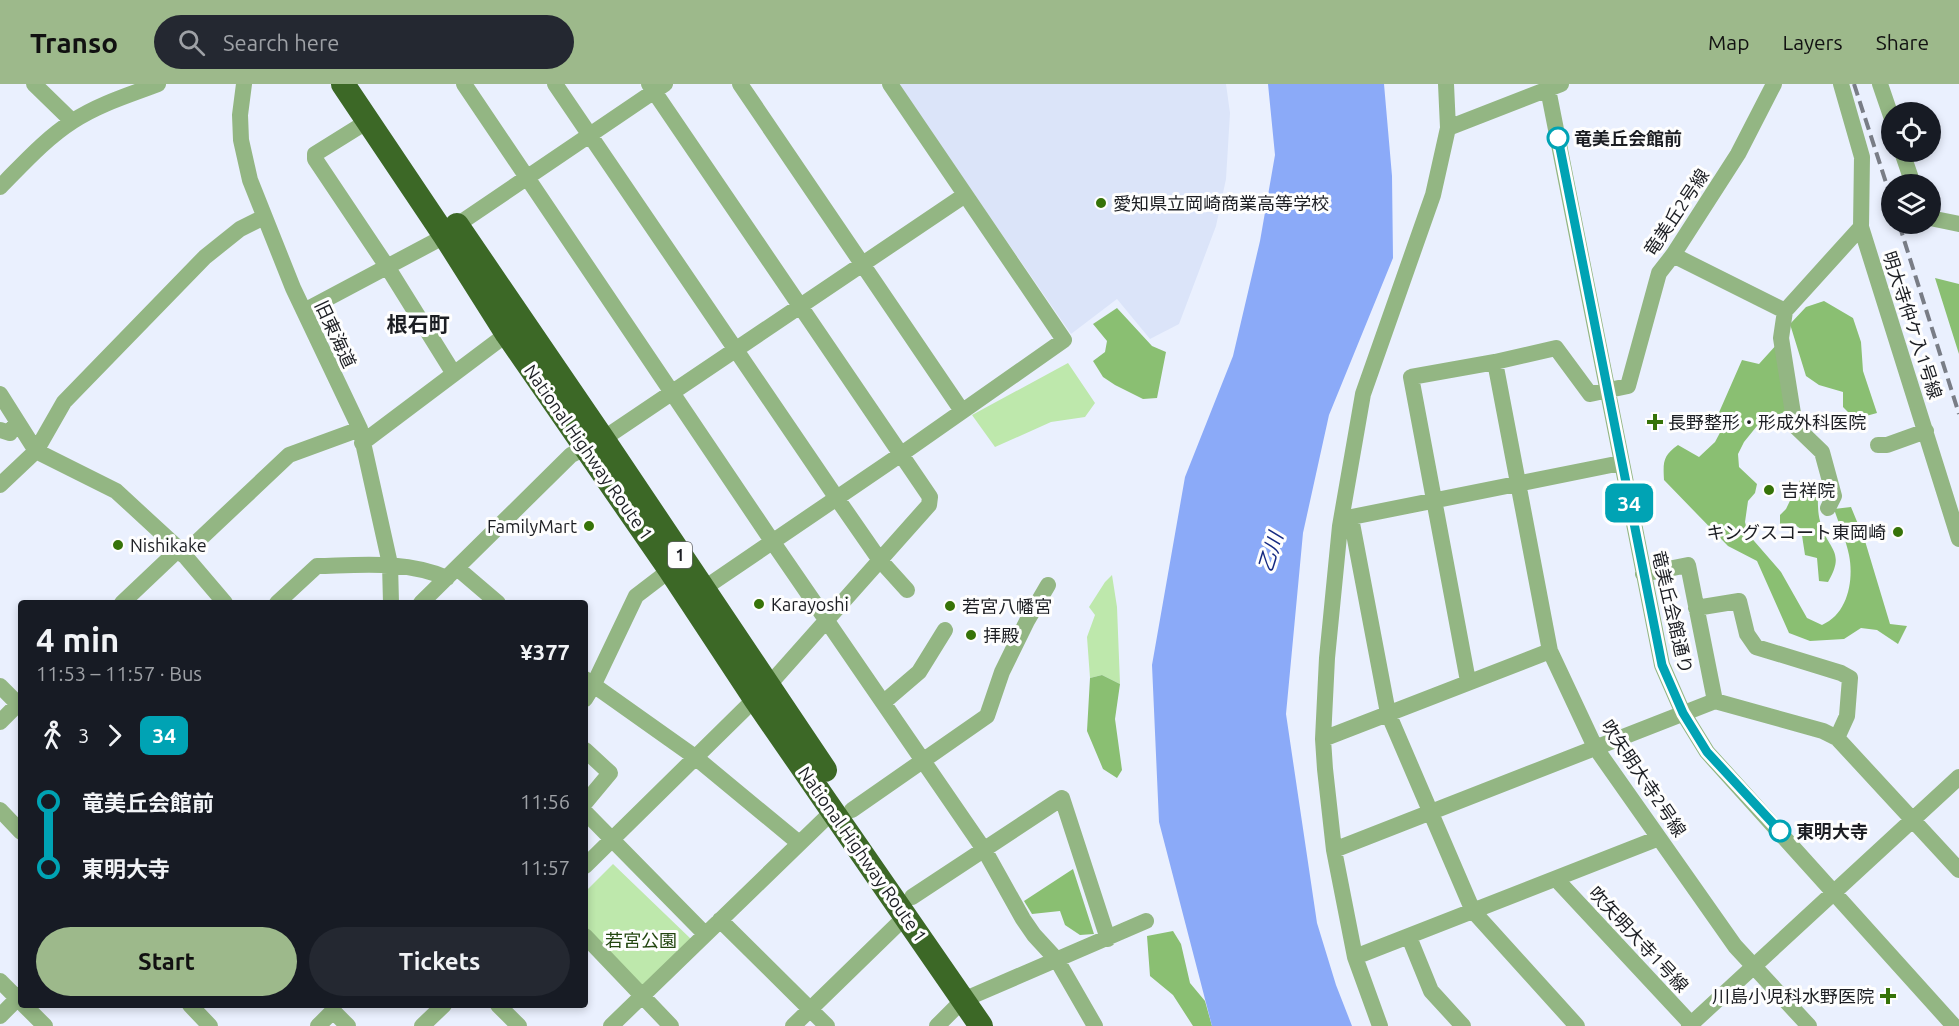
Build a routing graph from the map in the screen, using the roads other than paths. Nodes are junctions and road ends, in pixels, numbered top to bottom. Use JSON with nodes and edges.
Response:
{"nodes":[{"id":1,"x":34,"y":84,"type":"edge"},
{"id":2,"x":158,"y":84,"type":"edge"},
{"id":3,"x":244,"y":84,"type":"edge"},
{"id":4,"x":343,"y":84,"type":"edge"},
{"id":5,"x":361,"y":84,"type":"edge"},
{"id":6,"x":464,"y":84,"type":"edge"},
{"id":7,"x":555,"y":84,"type":"edge"},
{"id":8,"x":740,"y":84,"type":"edge"},
{"id":9,"x":891,"y":84,"type":"edge"},
{"id":10,"x":1446,"y":84,"type":"edge"},
{"id":11,"x":1774,"y":84,"type":"edge"},
{"id":12,"x":1841,"y":84,"type":"edge"},
{"id":13,"x":1880,"y":84,"type":"edge"},
{"id":14,"x":656,"y":86,"type":"edge"},
{"id":15,"x":1552,"y":86,"type":"edge"},
{"id":16,"x":1886,"y":102,"type":"edge"},
{"id":17,"x":72,"y":121,"type":"junction"},
{"id":18,"x":368,"y":121,"type":"junction"},
{"id":19,"x":1448,"y":128,"type":"junction"},
{"id":20,"x":590,"y":136,"type":"junction"},
{"id":21,"x":3,"y":178,"type":"edge"},
{"id":22,"x":526,"y":178,"type":"junction"},
{"id":23,"x":965,"y":195,"type":"junction"},
{"id":24,"x":264,"y":218,"type":"junction"},
{"id":25,"x":1941,"y":220,"type":"edge"},
{"id":26,"x":1959,"y":224,"type":"edge"},
{"id":27,"x":1861,"y":227,"type":"junction"},
{"id":28,"x":451,"y":230,"type":"junction"},
{"id":29,"x":1673,"y":255,"type":"junction"},
{"id":30,"x":863,"y":264,"type":"junction"},
{"id":31,"x":388,"y":268,"type":"junction"},
{"id":32,"x":801,"y":304,"type":"junction"},
{"id":33,"x":304,"y":311,"type":"junction"},
{"id":34,"x":1785,"y":311,"type":"junction"},
{"id":35,"x":507,"y":334,"type":"junction"},
{"id":36,"x":735,"y":348,"type":"junction"},
{"id":37,"x":1495,"y":362,"type":"junction"},
{"id":38,"x":454,"y":374,"type":"junction"},
{"id":39,"x":1608,"y":390,"type":"junction"},
{"id":40,"x":672,"y":393,"type":"junction"},
{"id":41,"x":0,"y":394,"type":"edge"},
{"id":42,"x":962,"y":411,"type":"junction"},
{"id":43,"x":17,"y":421,"type":"junction"},
{"id":44,"x":0,"y":430,"type":"edge"},
{"id":45,"x":1926,"y":431,"type":"junction"},
{"id":46,"x":361,"y":436,"type":"junction"},
{"id":47,"x":594,"y":443,"type":"junction"},
{"id":48,"x":1878,"y":445,"type":"dead end"},
{"id":49,"x":36,"y":451,"type":"junction"},
{"id":50,"x":900,"y":454,"type":"junction"},
{"id":51,"x":1621,"y":463,"type":"junction"},
{"id":52,"x":1518,"y":484,"type":"junction"},
{"id":53,"x":0,"y":485,"type":"edge"},
{"id":54,"x":836,"y":497,"type":"junction"},
{"id":55,"x":1435,"y":500,"type":"junction"},
{"id":56,"x":1828,"y":508,"type":"dead end"},
{"id":57,"x":1346,"y":519,"type":"junction"},
{"id":58,"x":1959,"y":539,"type":"edge"},
{"id":59,"x":772,"y":541,"type":"junction"},
{"id":60,"x":181,"y":552,"type":"junction"},
{"id":61,"x":879,"y":559,"type":"junction"},
{"id":62,"x":390,"y":564,"type":"junction"},
{"id":63,"x":670,"y":570,"type":"junction"},
{"id":64,"x":452,"y":573,"type":"junction"},
{"id":65,"x":1643,"y":574,"type":"junction"},
{"id":66,"x":1048,"y":585,"type":"dead end"},
{"id":67,"x":703,"y":589,"type":"junction"},
{"id":68,"x":907,"y":590,"type":"dead end"},
{"id":69,"x":125,"y":600,"type":"edge"},
{"id":70,"x":222,"y":600,"type":"edge"},
{"id":71,"x":280,"y":600,"type":"edge"},
{"id":72,"x":391,"y":600,"type":"edge"},
{"id":73,"x":424,"y":600,"type":"edge"},
{"id":74,"x":493,"y":600,"type":"edge"},
{"id":75,"x":1696,"y":608,"type":"junction"},
{"id":76,"x":827,"y":619,"type":"junction"},
{"id":77,"x":945,"y":630,"type":"dead end"},
{"id":78,"x":1550,"y":651,"type":"junction"},
{"id":79,"x":1468,"y":681,"type":"junction"},
{"id":80,"x":0,"y":686,"type":"edge"},
{"id":81,"x":588,"y":688,"type":"edge"},
{"id":82,"x":762,"y":692,"type":"junction"},
{"id":83,"x":1715,"y":701,"type":"junction"},
{"id":84,"x":18,"y":702,"type":"edge"},
{"id":85,"x":884,"y":702,"type":"junction"},
{"id":86,"x":18,"y":706,"type":"edge"},
{"id":87,"x":1683,"y":713,"type":"junction"},
{"id":88,"x":1388,"y":714,"type":"junction"},
{"id":89,"x":0,"y":722,"type":"edge"},
{"id":90,"x":1837,"y":738,"type":"junction"},
{"id":91,"x":1323,"y":739,"type":"junction"},
{"id":92,"x":1595,"y":747,"type":"junction"},
{"id":93,"x":588,"y":753,"type":"edge"},
{"id":94,"x":694,"y":757,"type":"junction"},
{"id":95,"x":924,"y":761,"type":"junction"},
{"id":96,"x":1959,"y":777,"type":"edge"},
{"id":97,"x":588,"y":799,"type":"edge"},
{"id":98,"x":0,"y":810,"type":"edge"},
{"id":99,"x":843,"y":810,"type":"junction"},
{"id":100,"x":1430,"y":814,"type":"junction"},
{"id":101,"x":588,"y":815,"type":"edge"},
{"id":102,"x":1912,"y":820,"type":"junction"},
{"id":103,"x":18,"y":828,"type":"edge"},
{"id":104,"x":613,"y":838,"type":"junction"},
{"id":105,"x":1659,"y":838,"type":"junction"},
{"id":106,"x":799,"y":843,"type":"junction"},
{"id":107,"x":1334,"y":849,"type":"junction"},
{"id":108,"x":985,"y":851,"type":"junction"},
{"id":109,"x":588,"y":863,"type":"edge"},
{"id":110,"x":1959,"y":870,"type":"edge"},
{"id":111,"x":1556,"y":879,"type":"junction"},
{"id":112,"x":1835,"y":892,"type":"junction"},
{"id":113,"x":909,"y":906,"type":"junction"},
{"id":114,"x":1473,"y":911,"type":"junction"},
{"id":115,"x":720,"y":920,"type":"junction"},
{"id":116,"x":1146,"y":921,"type":"dead end"},
{"id":117,"x":705,"y":934,"type":"junction"},
{"id":118,"x":1409,"y":937,"type":"junction"},
{"id":119,"x":588,"y":939,"type":"edge"},
{"id":120,"x":1107,"y":939,"type":"junction"},
{"id":121,"x":1354,"y":957,"type":"junction"},
{"id":122,"x":1057,"y":960,"type":"junction"},
{"id":123,"x":1754,"y":965,"type":"junction"},
{"id":124,"x":0,"y":981,"type":"edge"},
{"id":125,"x":642,"y":996,"type":"junction"},
{"id":126,"x":18,"y":997,"type":"edge"},
{"id":127,"x":971,"y":998,"type":"junction"},
{"id":128,"x":18,"y":1002,"type":"edge"},
{"id":129,"x":28,"y":1008,"type":"edge"},
{"id":130,"x":193,"y":1008,"type":"edge"},
{"id":131,"x":441,"y":1008,"type":"edge"},
{"id":132,"x":501,"y":1008,"type":"edge"},
{"id":133,"x":811,"y":1008,"type":"junction"},
{"id":134,"x":0,"y":1016,"type":"edge"},
{"id":135,"x":1691,"y":1025,"type":"edge"},
{"id":136,"x":45,"y":1026,"type":"edge"},
{"id":137,"x":210,"y":1026,"type":"edge"},
{"id":138,"x":318,"y":1026,"type":"edge"},
{"id":139,"x":348,"y":1026,"type":"edge"},
{"id":140,"x":422,"y":1026,"type":"edge"},
{"id":141,"x":519,"y":1026,"type":"edge"},
{"id":142,"x":611,"y":1026,"type":"edge"},
{"id":143,"x":671,"y":1026,"type":"edge"},
{"id":144,"x":793,"y":1026,"type":"edge"},
{"id":145,"x":827,"y":1026,"type":"edge"},
{"id":146,"x":937,"y":1026,"type":"edge"},
{"id":147,"x":981,"y":1026,"type":"edge"},
{"id":148,"x":1000,"y":1026,"type":"edge"},
{"id":149,"x":1095,"y":1026,"type":"edge"},
{"id":150,"x":1380,"y":1026,"type":"edge"},
{"id":151,"x":1463,"y":1026,"type":"edge"},
{"id":152,"x":1577,"y":1026,"type":"edge"},
{"id":153,"x":1809,"y":1026,"type":"edge"},
{"id":154,"x":1954,"y":1026,"type":"edge"}],
"edges":[{"from":1,"to":17,"type":"street"},
{"from":2,"to":17,"type":"street"},
{"from":3,"to":24,"type":"street","name":"旧東海道"},
{"from":4,"to":18,"type":"highway","name":"National Highway Route 1","number":"1"},
{"from":5,"to":28,"type":"highway","name":"National Highway Route 1","number":"1"},
{"from":6,"to":22,"type":"street"},
{"from":7,"to":20,"type":"street"},
{"from":8,"to":30,"type":"street"},
{"from":9,"to":23,"type":"street"},
{"from":10,"to":19,"type":"street"},
{"from":11,"to":29,"type":"street","name":"竜美丘2号線"},
{"from":12,"to":27,"type":"street","name":"明大寺仲ケ入1号線"},
{"from":13,"to":16,"type":"street"},
{"from":14,"to":20,"type":"street"},
{"from":14,"to":32,"type":"street"},
{"from":15,"to":19,"type":"street"},
{"from":15,"to":39,"type":"street"},
{"from":17,"to":21,"type":"street"},
{"from":18,"to":28,"type":"highway","name":"National Highway Route 1","number":"1"},
{"from":18,"to":31,"type":"street"},
{"from":19,"to":57,"type":"street"},
{"from":20,"to":22,"type":"street"},
{"from":20,"to":36,"type":"street"},
{"from":22,"to":28,"type":"street"},
{"from":22,"to":40,"type":"street"},
{"from":23,"to":30,"type":"street"},
{"from":23,"to":42,"type":"street"},
{"from":24,"to":33,"type":"street","name":"旧東海道"},
{"from":24,"to":49,"type":"street"},
{"from":25,"to":26,"type":"street"},
{"from":27,"to":34,"type":"street"},
{"from":27,"to":45,"type":"street","name":"明大寺仲ケ入1号線"},
{"from":28,"to":31,"type":"street"},
{"from":28,"to":35,"type":"highway","name":"National Highway Route 1","number":"1"},
{"from":28,"to":47,"type":"highway","name":"National Highway Route 1","number":"1"},
{"from":29,"to":34,"type":"street"},
{"from":29,"to":39,"type":"street","name":"竜美丘2号線"},
{"from":30,"to":32,"type":"street"},
{"from":30,"to":42,"type":"street"},
{"from":31,"to":33,"type":"street"},
{"from":31,"to":38,"type":"street"},
{"from":32,"to":36,"type":"street"},
{"from":32,"to":50,"type":"street"},
{"from":33,"to":46,"type":"street","name":"旧東海道"},
{"from":34,"to":56,"type":"street"},
{"from":35,"to":38,"type":"street"},
{"from":35,"to":47,"type":"highway","name":"National Highway Route 1","number":"1"},
{"from":36,"to":40,"type":"street"},
{"from":36,"to":54,"type":"street"},
{"from":37,"to":39,"type":"street"},
{"from":37,"to":52,"type":"street","name":"吹矢明大寺2号線"},
{"from":37,"to":55,"type":"street"},
{"from":38,"to":46,"type":"street"},
{"from":39,"to":51,"type":"street","name":"竜美丘会館通り"},
{"from":40,"to":47,"type":"street"},
{"from":40,"to":59,"type":"street"},
{"from":41,"to":43,"type":"street"},
{"from":42,"to":50,"type":"street"},
{"from":43,"to":44,"type":"street"},
{"from":43,"to":49,"type":"street"},
{"from":45,"to":48,"type":"street"},
{"from":45,"to":58,"type":"street","name":"明大寺仲ケ入1号線"},
{"from":46,"to":60,"type":"street"},
{"from":46,"to":62,"type":"street","name":"旧東海道"},
{"from":47,"to":63,"type":"highway","name":"National Highway Route 1","number":"1"},
{"from":47,"to":64,"type":"street"},
{"from":47,"to":67,"type":"highway","name":"National Highway Route 1","number":"1"},
{"from":49,"to":53,"type":"street"},
{"from":49,"to":60,"type":"street"},
{"from":50,"to":54,"type":"street"},
{"from":50,"to":61,"type":"street"},
{"from":51,"to":52,"type":"street"},
{"from":51,"to":65,"type":"street","name":"竜美丘会館通り"},
{"from":52,"to":55,"type":"street"},
{"from":52,"to":78,"type":"street","name":"吹矢明大寺2号線"},
{"from":54,"to":59,"type":"street"},
{"from":54,"to":61,"type":"street"},
{"from":55,"to":57,"type":"street"},
{"from":55,"to":79,"type":"street"},
{"from":57,"to":88,"type":"street"},
{"from":57,"to":91,"type":"street"},
{"from":59,"to":67,"type":"street"},
{"from":59,"to":76,"type":"street"},
{"from":60,"to":69,"type":"street"},
{"from":60,"to":70,"type":"street"},
{"from":61,"to":68,"type":"street"},
{"from":61,"to":76,"type":"street"},
{"from":62,"to":64,"type":"street"},
{"from":62,"to":71,"type":"street"},
{"from":62,"to":72,"type":"street","name":"旧東海道"},
{"from":63,"to":81,"type":"street"},
{"from":63,"to":82,"type":"highway","name":"National Highway Route 1","number":"1"},
{"from":64,"to":73,"type":"street"},
{"from":64,"to":74,"type":"street"},
{"from":65,"to":75,"type":"street"},
{"from":65,"to":87,"type":"street","name":"竜美丘会館通り"},
{"from":66,"to":95,"type":"street"},
{"from":67,"to":82,"type":"highway","name":"National Highway Route 1","number":"1"},
{"from":75,"to":83,"type":"street"},
{"from":75,"to":90,"type":"street"},
{"from":76,"to":82,"type":"street"},
{"from":76,"to":85,"type":"street"},
{"from":77,"to":85,"type":"street"},
{"from":78,"to":79,"type":"street"},
{"from":78,"to":92,"type":"street","name":"吹矢明大寺2号線"},
{"from":79,"to":88,"type":"street"},
{"from":80,"to":84,"type":"street"},
{"from":81,"to":94,"type":"street"},
{"from":82,"to":94,"type":"street"},
{"from":82,"to":99,"type":"highway","name":"National Highway Route 1","number":"1"},
{"from":83,"to":87,"type":"street"},
{"from":83,"to":90,"type":"street"},
{"from":85,"to":95,"type":"street"},
{"from":86,"to":89,"type":"street"},
{"from":87,"to":92,"type":"street"},
{"from":87,"to":112,"type":"street","name":"竜美丘会館通り"},
{"from":88,"to":91,"type":"street"},
{"from":88,"to":100,"type":"street"},
{"from":90,"to":102,"type":"street"},
{"from":91,"to":107,"type":"street"},
{"from":92,"to":100,"type":"street"},
{"from":92,"to":105,"type":"street","name":"吹矢明大寺2号線"},
{"from":93,"to":97,"type":"street"},
{"from":94,"to":104,"type":"street"},
{"from":94,"to":106,"type":"street"},
{"from":95,"to":99,"type":"street"},
{"from":95,"to":108,"type":"street"},
{"from":96,"to":102,"type":"street"},
{"from":98,"to":103,"type":"street"},
{"from":99,"to":106,"type":"street"},
{"from":99,"to":113,"type":"highway","name":"National Highway Route 1","number":"1"},
{"from":100,"to":107,"type":"street"},
{"from":100,"to":114,"type":"street"},
{"from":101,"to":104,"type":"street"},
{"from":102,"to":110,"type":"street"},
{"from":102,"to":112,"type":"street"},
{"from":104,"to":109,"type":"street"},
{"from":104,"to":117,"type":"street"},
{"from":105,"to":111,"type":"street"},
{"from":105,"to":123,"type":"street","name":"吹矢明大寺2号線"},
{"from":106,"to":115,"type":"street"},
{"from":107,"to":121,"type":"street"},
{"from":108,"to":113,"type":"street"},
{"from":108,"to":120,"type":"street"},
{"from":108,"to":122,"type":"street"},
{"from":111,"to":114,"type":"street"},
{"from":111,"to":135,"type":"street","name":"吹矢明大寺1号線"},
{"from":112,"to":123,"type":"street"},
{"from":112,"to":154,"type":"street","name":"竜美丘会館通り"},
{"from":113,"to":127,"type":"highway","name":"National Highway Route 1","number":"1"},
{"from":113,"to":133,"type":"street"},
{"from":114,"to":118,"type":"street"},
{"from":114,"to":152,"type":"street"},
{"from":115,"to":117,"type":"street"},
{"from":115,"to":133,"type":"street"},
{"from":116,"to":120,"type":"street"},
{"from":117,"to":125,"type":"street"},
{"from":118,"to":121,"type":"street"},
{"from":118,"to":151,"type":"street"},
{"from":119,"to":125,"type":"street"},
{"from":120,"to":122,"type":"street"},
{"from":121,"to":150,"type":"street"},
{"from":122,"to":127,"type":"street"},
{"from":122,"to":149,"type":"street"},
{"from":123,"to":135,"type":"street"},
{"from":123,"to":153,"type":"street","name":"吹矢明大寺2号線"},
{"from":124,"to":126,"type":"street"},
{"from":125,"to":142,"type":"street"},
{"from":125,"to":143,"type":"street"},
{"from":127,"to":146,"type":"street"},
{"from":127,"to":147,"type":"highway","name":"National Highway Route 1","number":"1"},
{"from":127,"to":148,"type":"highway","name":"National Highway Route 1","number":"1"},
{"from":128,"to":134,"type":"street"},
{"from":129,"to":136,"type":"street"},
{"from":130,"to":137,"type":"street"},
{"from":131,"to":140,"type":"street"},
{"from":132,"to":141,"type":"street"},
{"from":133,"to":144,"type":"street"},
{"from":133,"to":145,"type":"street"},
{"from":138,"to":139,"type":"street"}]}
